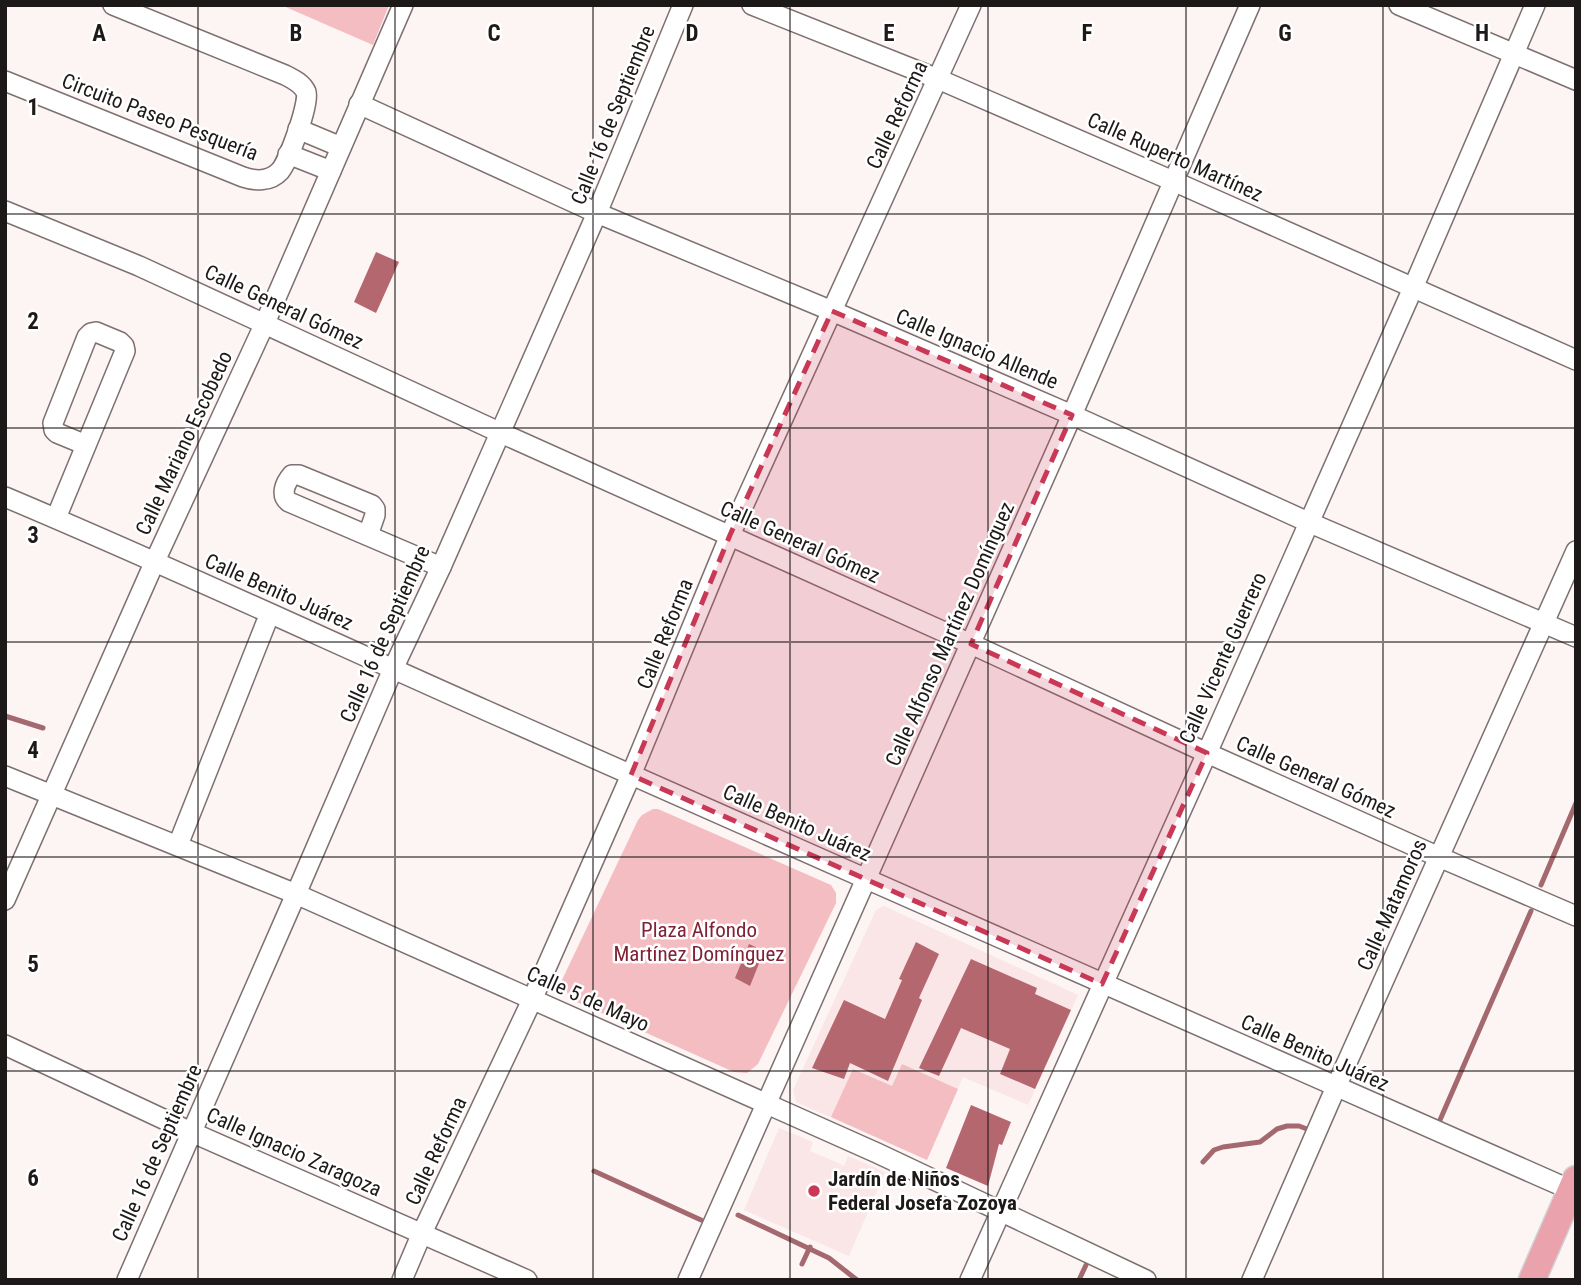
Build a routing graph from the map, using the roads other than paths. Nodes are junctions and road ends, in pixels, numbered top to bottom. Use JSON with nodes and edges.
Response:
{"nodes":[{"id":1,"x":113,"y":5,"type":"edge"},
{"id":2,"x":403,"y":5,"type":"edge"},
{"id":3,"x":683,"y":5,"type":"edge"},
{"id":4,"x":752,"y":5,"type":"edge"},
{"id":5,"x":971,"y":5,"type":"edge"},
{"id":6,"x":1250,"y":5,"type":"edge"},
{"id":7,"x":1399,"y":5,"type":"edge"},
{"id":8,"x":1535,"y":5,"type":"edge"},
{"id":9,"x":1515,"y":54,"type":"junction"},
{"id":10,"x":938,"y":79,"type":"junction"},
{"id":11,"x":1576,"y":80,"type":"edge"},
{"id":12,"x":5,"y":81,"type":"edge"},
{"id":13,"x":359,"y":104,"type":"junction"},
{"id":14,"x":298,"y":129,"type":"junction"},
{"id":15,"x":341,"y":146,"type":"junction"},
{"id":16,"x":288,"y":154,"type":"junction"},
{"id":17,"x":331,"y":171,"type":"junction"},
{"id":18,"x":1173,"y":181,"type":"junction"},
{"id":19,"x":6,"y":212,"type":"edge"},
{"id":20,"x":597,"y":213,"type":"junction"},
{"id":21,"x":1413,"y":288,"type":"junction"},
{"id":22,"x":832,"y":311,"type":"junction"},
{"id":23,"x":265,"y":323,"type":"junction"},
{"id":24,"x":1576,"y":360,"type":"edge"},
{"id":25,"x":1072,"y":415,"type":"junction"},
{"id":26,"x":501,"y":433,"type":"junction"},
{"id":27,"x":86,"y":445,"type":"junction"},
{"id":28,"x":5,"y":497,"type":"edge"},
{"id":29,"x":55,"y":518,"type":"junction"},
{"id":30,"x":1308,"y":522,"type":"junction"},
{"id":31,"x":368,"y":535,"type":"dead end"},
{"id":32,"x":730,"y":535,"type":"junction"},
{"id":33,"x":1576,"y":551,"type":"edge"},
{"id":34,"x":155,"y":561,"type":"junction"},
{"id":35,"x":441,"y":566,"type":"junction"},
{"id":36,"x":265,"y":623,"type":"dead end"},
{"id":37,"x":1543,"y":623,"type":"junction"},
{"id":38,"x":1576,"y":637,"type":"edge"},
{"id":39,"x":971,"y":643,"type":"junction"},
{"id":40,"x":393,"y":669,"type":"junction"},
{"id":41,"x":1207,"y":752,"type":"junction"},
{"id":42,"x":631,"y":775,"type":"junction"},
{"id":43,"x":5,"y":776,"type":"edge"},
{"id":44,"x":52,"y":794,"type":"junction"},
{"id":45,"x":178,"y":845,"type":"junction"},
{"id":46,"x":1439,"y":857,"type":"junction"},
{"id":47,"x":866,"y":879,"type":"junction"},
{"id":48,"x":296,"y":894,"type":"junction"},
{"id":49,"x":5,"y":900,"type":"edge"},
{"id":50,"x":1576,"y":916,"type":"edge"},
{"id":51,"x":1102,"y":984,"type":"junction"},
{"id":52,"x":532,"y":1000,"type":"junction"},
{"id":53,"x":5,"y":1045,"type":"edge"},
{"id":54,"x":1336,"y":1087,"type":"junction"},
{"id":55,"x":766,"y":1103,"type":"junction"},
{"id":56,"x":191,"y":1132,"type":"junction"},
{"id":57,"x":1573,"y":1184,"type":"edge"},
{"id":58,"x":1000,"y":1210,"type":"junction"},
{"id":59,"x":422,"y":1233,"type":"junction"},
{"id":60,"x":127,"y":1280,"type":"edge"},
{"id":61,"x":402,"y":1280,"type":"edge"},
{"id":62,"x":527,"y":1280,"type":"edge"},
{"id":63,"x":688,"y":1280,"type":"edge"},
{"id":64,"x":970,"y":1280,"type":"edge"},
{"id":65,"x":1146,"y":1280,"type":"edge"},
{"id":66,"x":1252,"y":1280,"type":"edge"},
{"id":67,"x":1532,"y":1280,"type":"edge"}],
"edges":[{"from":1,"to":14,"type":"street","name":"Circuito Paseo Pesquería"},
{"from":2,"to":13,"type":"street","name":"Calle Mariano Escobedo"},
{"from":3,"to":20,"type":"street","name":"Calle 16 de Septiembre"},
{"from":4,"to":10,"type":"street","name":"Calle Ruperto Martínez"},
{"from":5,"to":10,"type":"street","name":"Calle Reforma"},
{"from":6,"to":18,"type":"street","name":"Calle Alfonso Martínez Domínguez"},
{"from":7,"to":9,"type":"street"},
{"from":8,"to":9,"type":"street","name":"Calle Vicente Guerrero"},
{"from":9,"to":11,"type":"street"},
{"from":9,"to":21,"type":"street","name":"Calle Vicente Guerrero"},
{"from":10,"to":18,"type":"street","name":"Calle Ruperto Martínez"},
{"from":10,"to":22,"type":"street","name":"Calle Reforma"},
{"from":12,"to":16,"type":"street","name":"Circuito Paseo Pesquería"},
{"from":13,"to":15,"type":"street","name":"Calle Mariano Escobedo"},
{"from":13,"to":20,"type":"street","name":"Calle Ignacio Allende"},
{"from":14,"to":15,"type":"street"},
{"from":14,"to":16,"type":"street","name":"Circuito Paseo Pesquería"},
{"from":15,"to":17,"type":"street","name":"Calle Mariano Escobedo"},
{"from":16,"to":17,"type":"street","name":"Circuito Paseo Pesquería"},
{"from":17,"to":23,"type":"street","name":"Calle Mariano Escobedo"},
{"from":18,"to":21,"type":"street","name":"Calle Ruperto Martínez"},
{"from":18,"to":25,"type":"street","name":"Calle Alfonso Martínez Domínguez"},
{"from":19,"to":23,"type":"street","name":"Calle General Gómez"},
{"from":20,"to":22,"type":"street","name":"Calle Ignacio Allende"},
{"from":20,"to":26,"type":"street","name":"Calle 16 de Septiembre"},
{"from":21,"to":24,"type":"street","name":"Calle Ruperto Martínez"},
{"from":21,"to":30,"type":"street","name":"Calle Vicente Guerrero"},
{"from":22,"to":25,"type":"street","name":"Calle Ignacio Allende"},
{"from":22,"to":32,"type":"street","name":"Calle Reforma"},
{"from":23,"to":26,"type":"street","name":"Calle General Gómez"},
{"from":23,"to":34,"type":"street","name":"Calle Mariano Escobedo"},
{"from":25,"to":30,"type":"street","name":"Calle Ignacio Allende"},
{"from":25,"to":39,"type":"street","name":"Calle Alfonso Martínez Domínguez"},
{"from":26,"to":32,"type":"street","name":"Calle General Gómez"},
{"from":26,"to":35,"type":"street","name":"Calle 16 de Septiembre"},
{"from":27,"to":27,"type":"street"},
{"from":27,"to":29,"type":"street"},
{"from":28,"to":29,"type":"street","name":"Calle Benito Juárez"},
{"from":29,"to":34,"type":"street","name":"Calle Benito Juárez"},
{"from":30,"to":37,"type":"street","name":"Calle Ignacio Allende"},
{"from":30,"to":41,"type":"street","name":"Calle Vicente Guerrero"},
{"from":31,"to":35,"type":"street"},
{"from":32,"to":39,"type":"street","name":"Calle General Gómez"},
{"from":32,"to":42,"type":"street","name":"Calle Reforma"},
{"from":33,"to":37,"type":"street","name":"Calle Matamoros"},
{"from":34,"to":40,"type":"street","name":"Calle Benito Juárez"},
{"from":34,"to":44,"type":"street","name":"Calle Mariano Escobedo"},
{"from":35,"to":40,"type":"street","name":"Calle 16 de Septiembre"},
{"from":36,"to":45,"type":"street"},
{"from":37,"to":38,"type":"street","name":"Calle Ignacio Allende"},
{"from":37,"to":46,"type":"street","name":"Calle Matamoros"},
{"from":39,"to":41,"type":"street","name":"Calle General Gómez"},
{"from":39,"to":47,"type":"street","name":"Calle Alfonso Martínez Domínguez"},
{"from":40,"to":42,"type":"street","name":"Calle Benito Juárez"},
{"from":40,"to":48,"type":"street","name":"Calle 16 de Septiembre"},
{"from":41,"to":46,"type":"street","name":"Calle General Gómez"},
{"from":41,"to":51,"type":"street","name":"Calle Vicente Guerrero"},
{"from":42,"to":47,"type":"street","name":"Calle Benito Juárez"},
{"from":42,"to":52,"type":"street","name":"Calle Reforma"},
{"from":43,"to":44,"type":"street","name":"Calle 5 de Mayo"},
{"from":44,"to":45,"type":"street","name":"Calle 5 de Mayo"},
{"from":44,"to":49,"type":"street","name":"Calle Mariano Escobedo"},
{"from":45,"to":48,"type":"street","name":"Calle 5 de Mayo"},
{"from":46,"to":50,"type":"street","name":"Calle General Gómez"},
{"from":46,"to":54,"type":"street","name":"Calle Matamoros"},
{"from":47,"to":51,"type":"street","name":"Calle Benito Juárez"},
{"from":47,"to":55,"type":"street","name":"Calle Alfonso Martínez Domínguez"},
{"from":48,"to":52,"type":"street","name":"Calle 5 de Mayo"},
{"from":48,"to":56,"type":"street","name":"Calle 16 de Septiembre"},
{"from":51,"to":54,"type":"street","name":"Calle Benito Juárez"},
{"from":51,"to":58,"type":"street","name":"Calle Vicente Guerrero"},
{"from":52,"to":55,"type":"street","name":"Calle 5 de Mayo"},
{"from":52,"to":59,"type":"street","name":"Calle Reforma"},
{"from":53,"to":56,"type":"street","name":"Calle Ignacio Zaragoza"},
{"from":54,"to":57,"type":"street","name":"Calle Benito Juárez"},
{"from":54,"to":66,"type":"street","name":"Calle Matamoros"},
{"from":55,"to":58,"type":"street","name":"Calle 5 de Mayo"},
{"from":55,"to":63,"type":"street","name":"Calle Alfonso Martínez Domínguez"},
{"from":56,"to":59,"type":"street","name":"Calle Ignacio Zaragoza"},
{"from":56,"to":60,"type":"street","name":"Calle 16 de Septiembre"},
{"from":57,"to":67,"type":"main road"},
{"from":58,"to":64,"type":"street","name":"Calle Vicente Guerrero"},
{"from":58,"to":65,"type":"street","name":"Calle 5 de Mayo"},
{"from":59,"to":61,"type":"street","name":"Calle Reforma"},
{"from":59,"to":62,"type":"street","name":"Calle Ignacio Zaragoza"}]}
